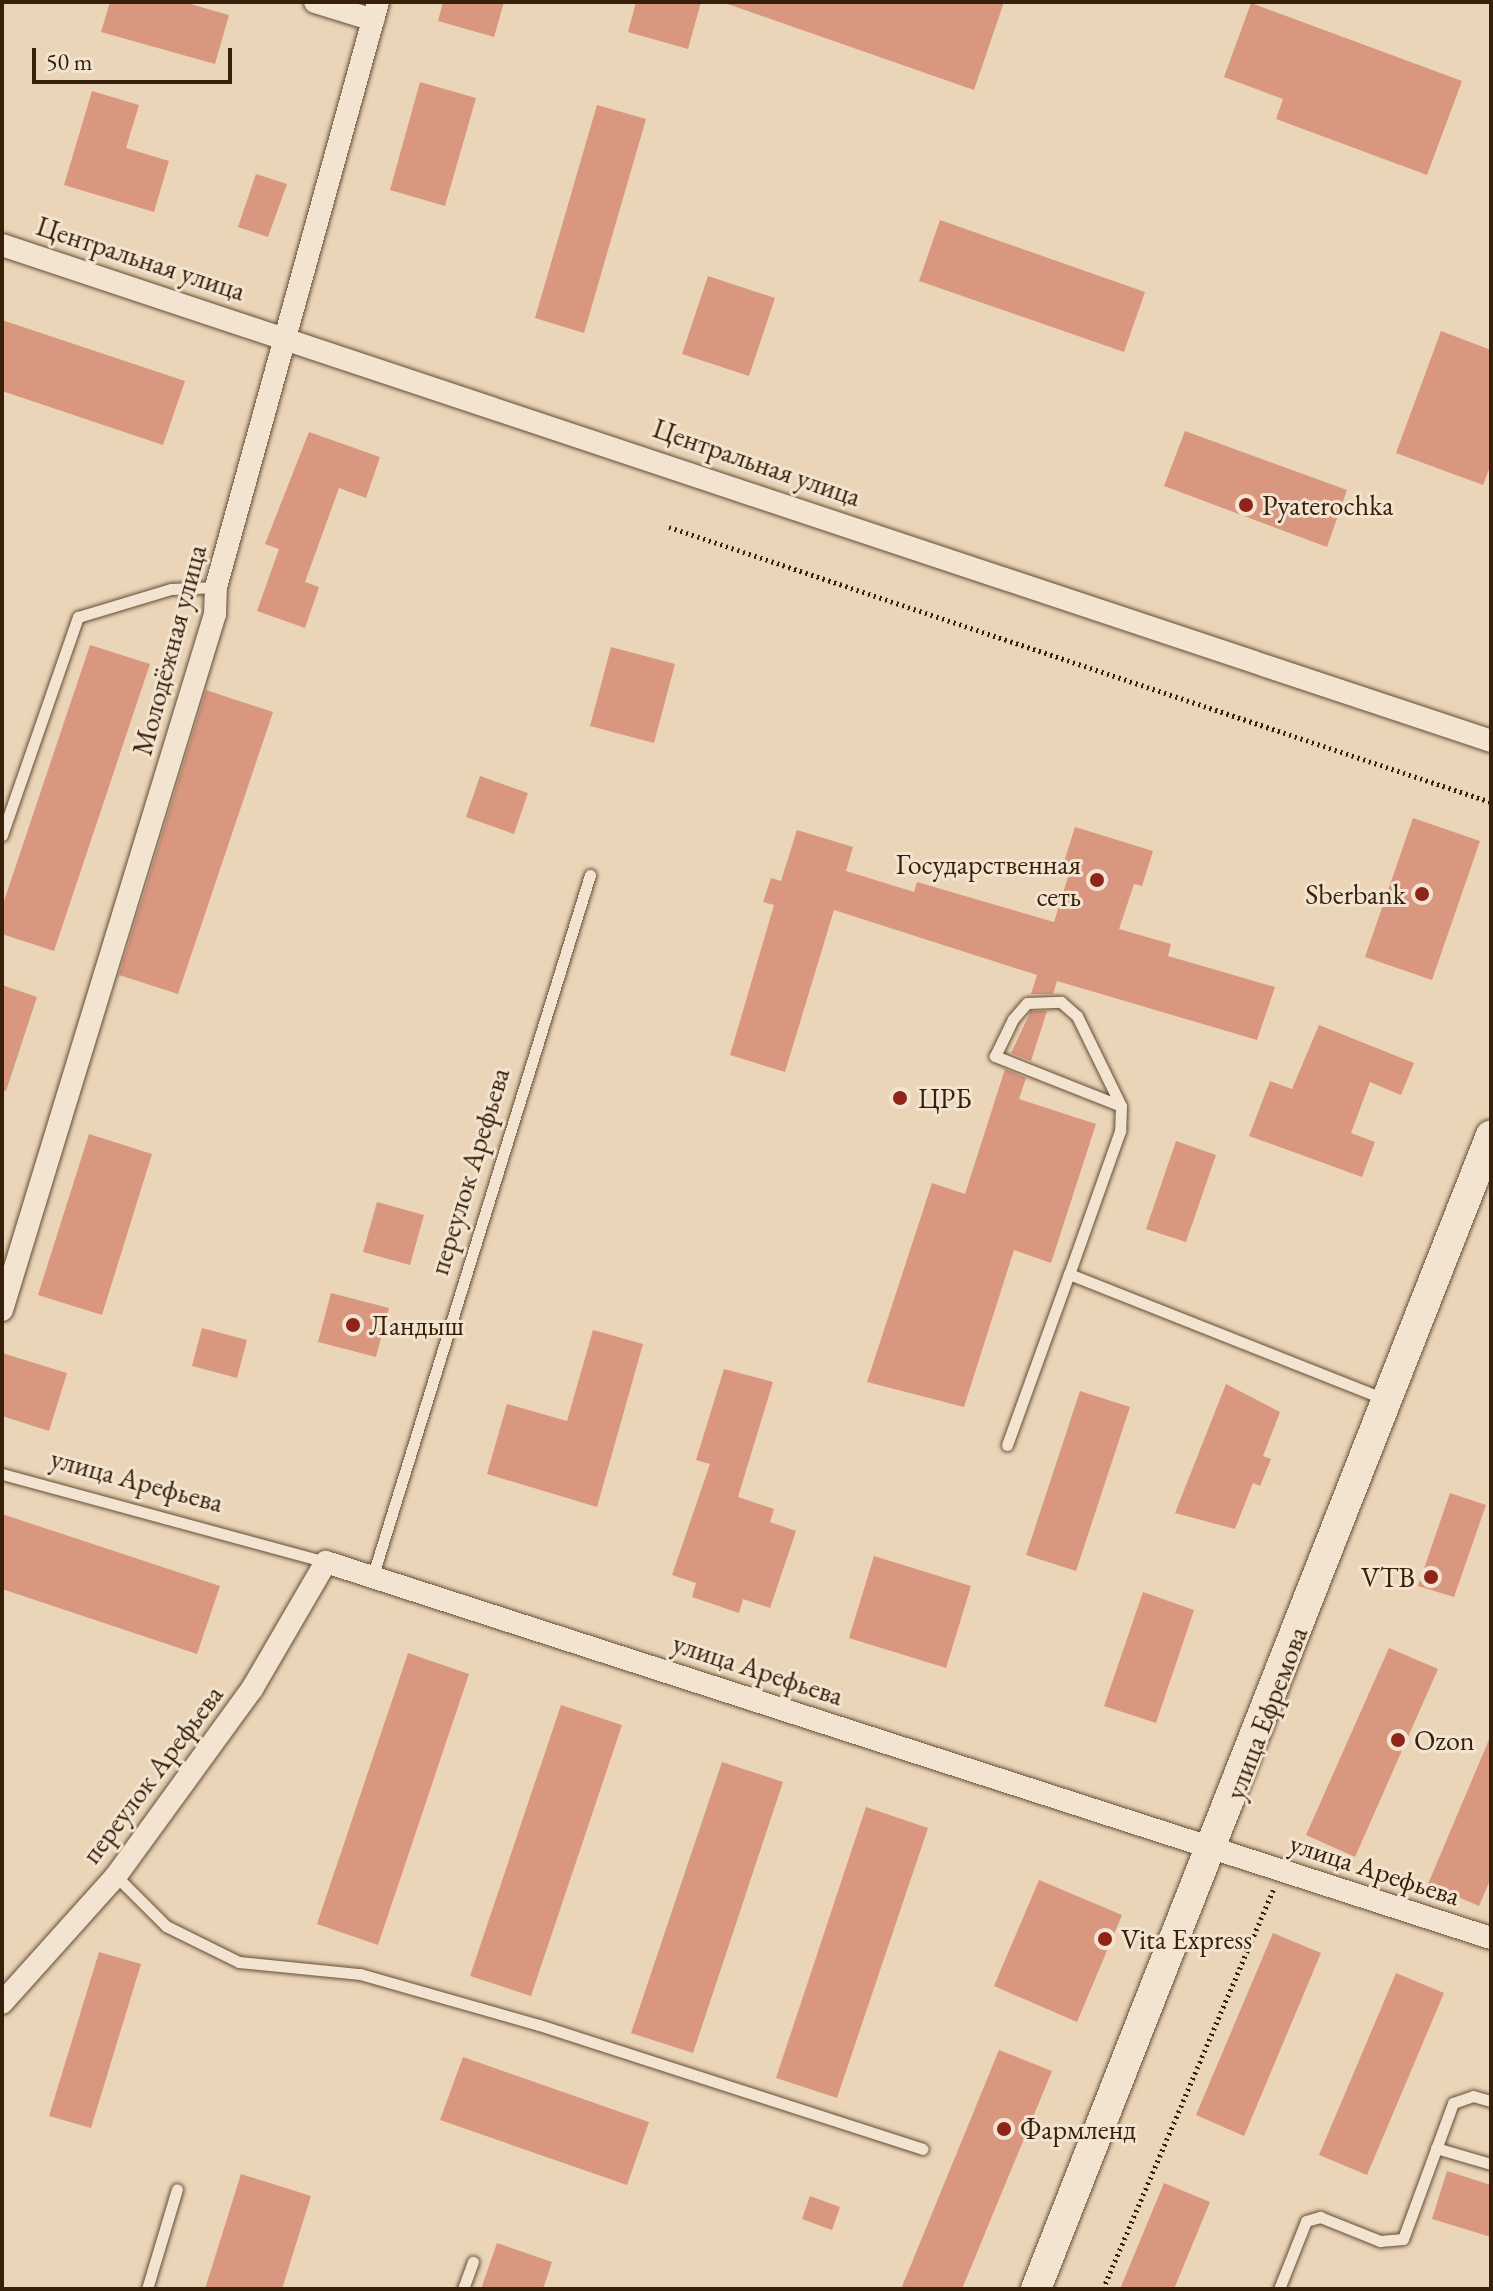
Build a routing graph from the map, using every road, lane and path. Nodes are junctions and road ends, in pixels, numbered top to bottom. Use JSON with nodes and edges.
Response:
{"nodes":[{"id":1,"x":315,"y":2,"type":"edge"},
{"id":2,"x":375,"y":11,"type":"edge"},
{"id":3,"x":2,"y":245,"type":"edge"},
{"id":4,"x":289,"y":337,"type":"junction"},
{"id":5,"x":669,"y":527,"type":"dead end"},
{"id":6,"x":216,"y":587,"type":"junction"},
{"id":7,"x":1491,"y":741,"type":"edge"},
{"id":8,"x":1491,"y":802,"type":"edge"},
{"id":9,"x":2,"y":835,"type":"edge"},
{"id":10,"x":590,"y":875,"type":"dead end"},
{"id":11,"x":1121,"y":1106,"type":"junction"},
{"id":12,"x":1491,"y":1135,"type":"edge"},
{"id":13,"x":1069,"y":1274,"type":"junction"},
{"id":14,"x":2,"y":1310,"type":"edge"},
{"id":15,"x":1388,"y":1400,"type":"junction"},
{"id":16,"x":1007,"y":1445,"type":"dead end"},
{"id":17,"x":2,"y":1474,"type":"edge"},
{"id":18,"x":326,"y":1562,"type":"junction"},
{"id":19,"x":373,"y":1575,"type":"junction"},
{"id":20,"x":1213,"y":1848,"type":"junction"},
{"id":21,"x":1282,"y":1870,"type":"junction"},
{"id":22,"x":116,"y":1876,"type":"junction"},
{"id":23,"x":1491,"y":1938,"type":"edge"},
{"id":24,"x":2,"y":2003,"type":"edge"},
{"id":25,"x":1491,"y":2101,"type":"edge"},
{"id":26,"x":1436,"y":2148,"type":"junction"},
{"id":27,"x":922,"y":2149,"type":"dead end"},
{"id":28,"x":1491,"y":2164,"type":"edge"},
{"id":29,"x":177,"y":2189,"type":"dead end"},
{"id":30,"x":473,"y":2262,"type":"dead end"},
{"id":31,"x":147,"y":2289,"type":"edge"},
{"id":32,"x":463,"y":2289,"type":"edge"},
{"id":33,"x":1036,"y":2289,"type":"edge"},
{"id":34,"x":1103,"y":2289,"type":"edge"},
{"id":35,"x":1279,"y":2289,"type":"edge"}],
"edges":[{"from":1,"to":2,"type":"street"},
{"from":2,"to":4,"type":"street","name":"Молодёжная улица"},
{"from":3,"to":4,"type":"street","name":"Центральная улица"},
{"from":4,"to":6,"type":"street","name":"Молодёжная улица"},
{"from":4,"to":7,"type":"street","name":"Центральная улица"},
{"from":5,"to":8,"type":"path"},
{"from":6,"to":9,"type":"lane"},
{"from":6,"to":14,"type":"street","name":"Молодёжная улица"},
{"from":10,"to":19,"type":"lane","name":"переулок Арефьева"},
{"from":11,"to":11,"type":"lane"},
{"from":11,"to":13,"type":"lane"},
{"from":12,"to":15,"type":"street","name":"улица Ефремова"},
{"from":13,"to":15,"type":"lane"},
{"from":13,"to":16,"type":"lane"},
{"from":15,"to":20,"type":"street","name":"улица Ефремова"},
{"from":17,"to":18,"type":"lane","name":"улица Арефьева"},
{"from":18,"to":19,"type":"street","name":"улица Арефьева"},
{"from":18,"to":22,"type":"street","name":"переулок Арефьева"},
{"from":19,"to":20,"type":"street","name":"улица Арефьева"},
{"from":20,"to":21,"type":"street","name":"улица Арефьева"},
{"from":20,"to":33,"type":"street","name":"улица Ефремова"},
{"from":21,"to":23,"type":"street","name":"улица Арефьева"},
{"from":21,"to":34,"type":"path"},
{"from":22,"to":24,"type":"street","name":"переулок Арефьева"},
{"from":22,"to":27,"type":"lane"},
{"from":25,"to":26,"type":"lane"},
{"from":26,"to":28,"type":"lane"},
{"from":26,"to":35,"type":"lane"},
{"from":29,"to":31,"type":"lane"},
{"from":30,"to":32,"type":"lane"}]}
